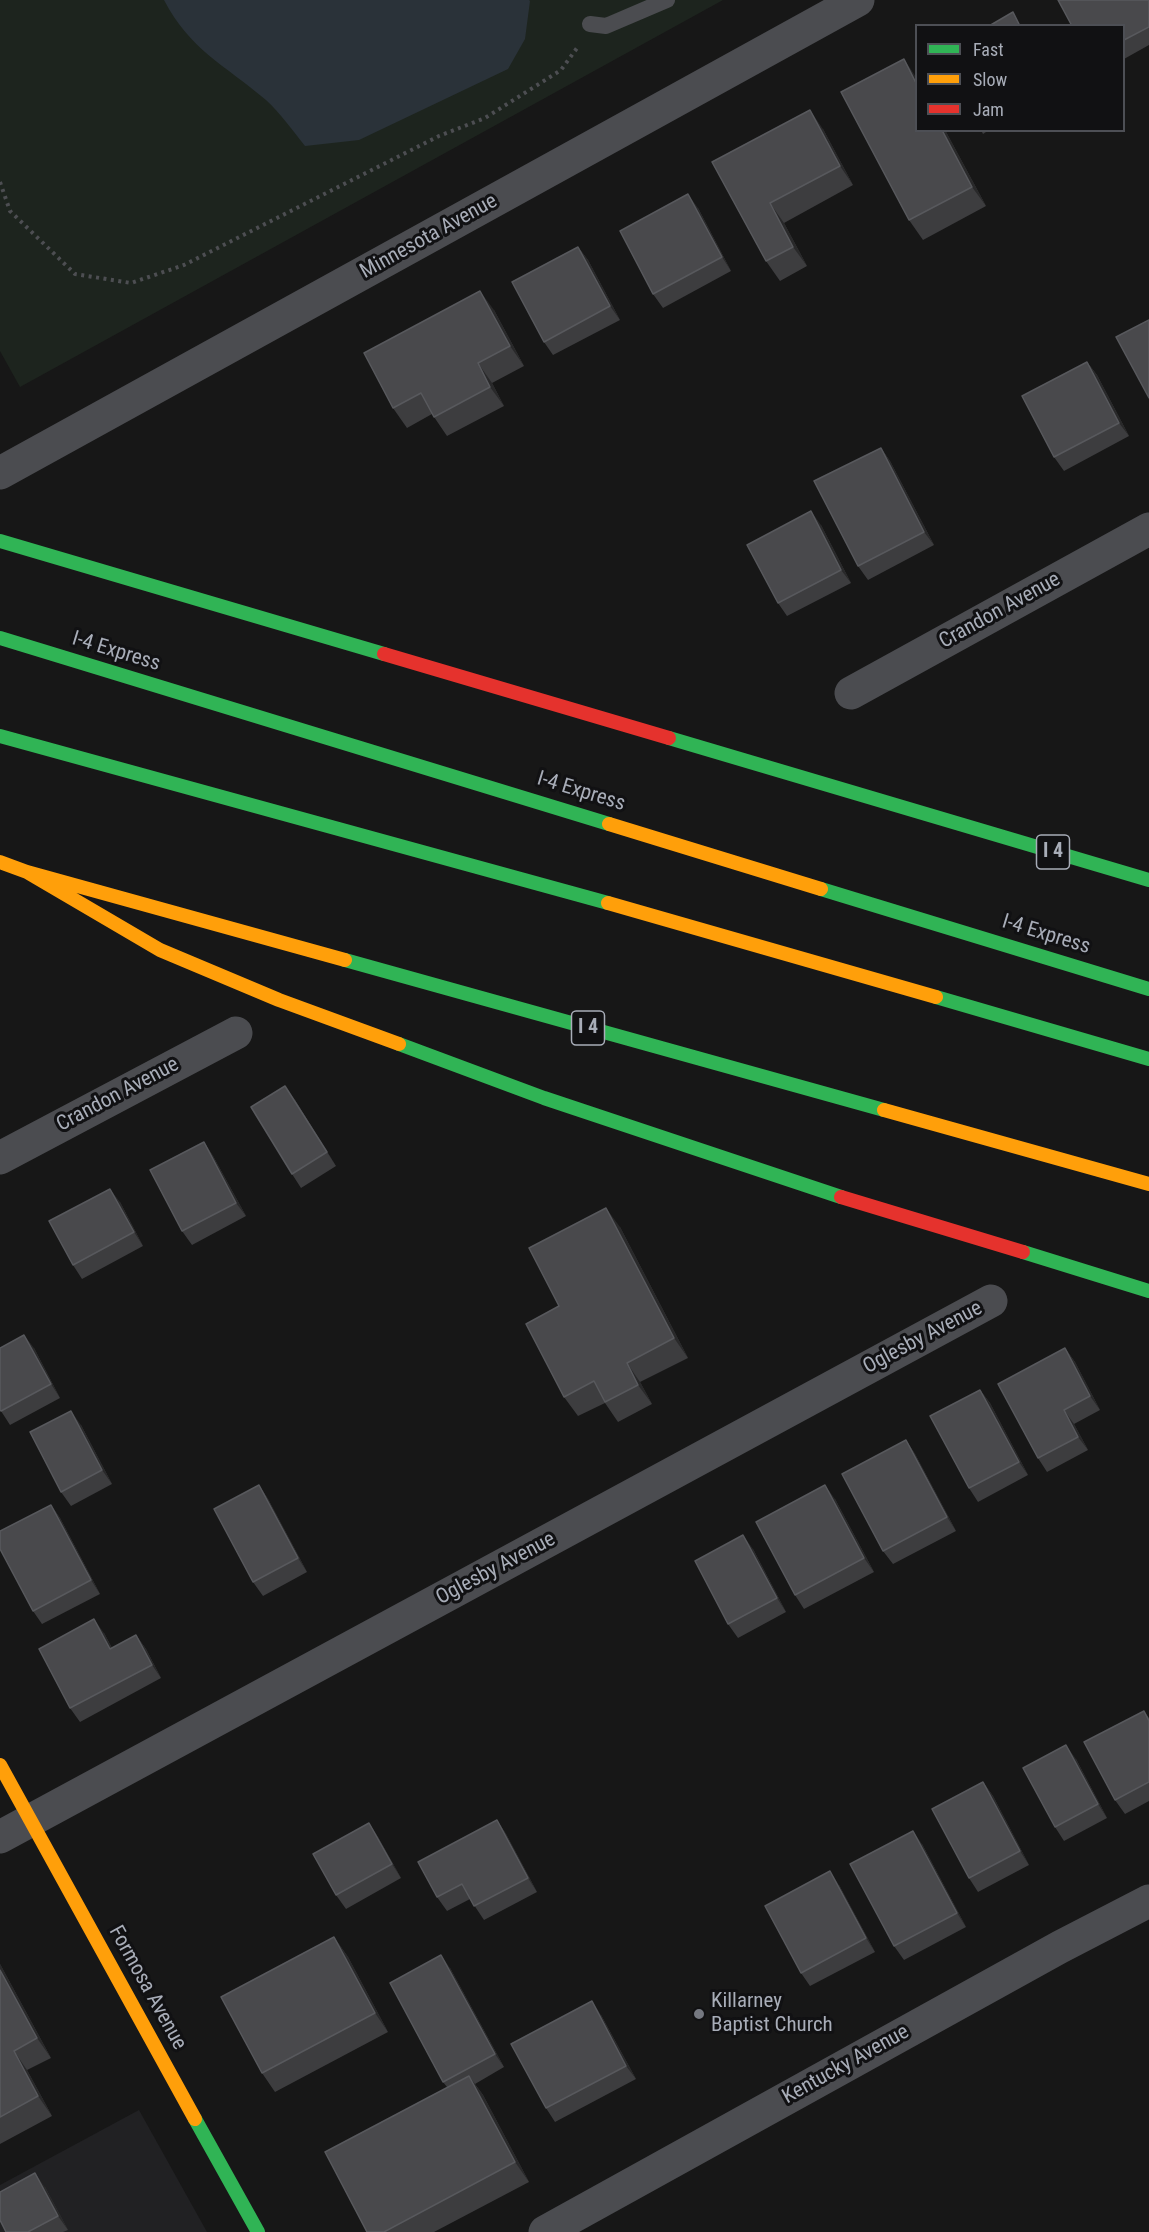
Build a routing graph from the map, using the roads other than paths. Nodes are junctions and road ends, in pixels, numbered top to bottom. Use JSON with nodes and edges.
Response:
{"nodes":[{"id":1,"x":667,"y":0,"type":"edge"},
{"id":2,"x":858,"y":0,"type":"edge"},
{"id":3,"x":590,"y":24,"type":"road end"},
{"id":4,"x":0,"y":473,"type":"edge"},
{"id":5,"x":1149,"y":529,"type":"edge"},
{"id":6,"x":0,"y":541,"type":"edge"},
{"id":7,"x":0,"y":638,"type":"edge"},
{"id":8,"x":850,"y":693,"type":"dead end"},
{"id":9,"x":0,"y":736,"type":"edge"},
{"id":10,"x":0,"y":862,"type":"edge"},
{"id":11,"x":27,"y":872,"type":"junction"},
{"id":12,"x":1149,"y":880,"type":"edge"},
{"id":13,"x":1149,"y":989,"type":"edge"},
{"id":14,"x":236,"y":1033,"type":"dead end"},
{"id":15,"x":1149,"y":1059,"type":"edge"},
{"id":16,"x":0,"y":1158,"type":"edge"},
{"id":17,"x":1149,"y":1184,"type":"edge"},
{"id":18,"x":1149,"y":1291,"type":"edge"},
{"id":19,"x":991,"y":1301,"type":"dead end"},
{"id":20,"x":0,"y":1765,"type":"edge"},
{"id":21,"x":30,"y":1821,"type":"junction"},
{"id":22,"x":0,"y":1837,"type":"edge"},
{"id":23,"x":1149,"y":1900,"type":"edge"},
{"id":24,"x":258,"y":2232,"type":"edge"},
{"id":25,"x":545,"y":2232,"type":"edge"}],
"edges":[{"from":1,"to":3,"type":"lane"},
{"from":2,"to":4,"type":"street","name":"Minnesota Avenue"},
{"from":5,"to":8,"type":"street","name":"Crandon Avenue"},
{"from":6,"to":12,"type":"main road","number":"I 4"},
{"from":7,"to":13,"type":"main road","name":"I-4 Express"},
{"from":9,"to":15,"type":"main road"},
{"from":10,"to":11,"type":"main road","number":"I 4"},
{"from":11,"to":17,"type":"main road","number":"I 4"},
{"from":11,"to":18,"type":"main road"},
{"from":14,"to":16,"type":"street","name":"Crandon Avenue"},
{"from":19,"to":21,"type":"street","name":"Oglesby Avenue"},
{"from":20,"to":21,"type":"main road","name":"Formosa Avenue"},
{"from":21,"to":22,"type":"street","name":"Oglesby Avenue"},
{"from":21,"to":24,"type":"main road","name":"Formosa Avenue"},
{"from":23,"to":25,"type":"street","name":"Kentucky Avenue"}]}
